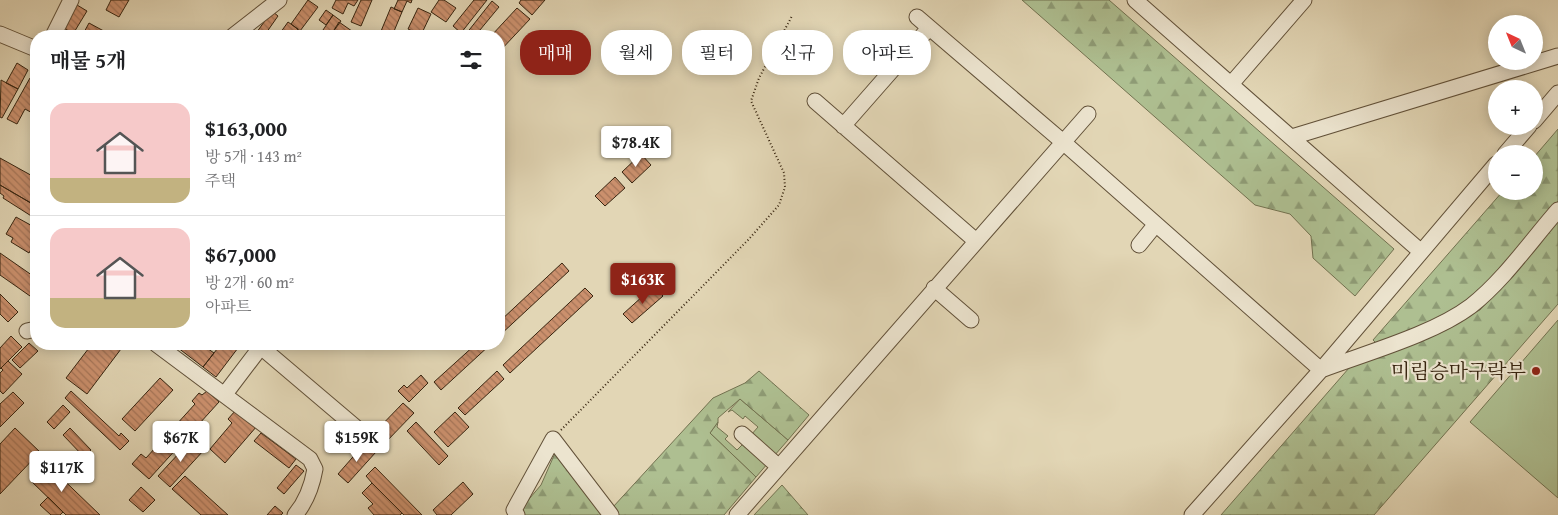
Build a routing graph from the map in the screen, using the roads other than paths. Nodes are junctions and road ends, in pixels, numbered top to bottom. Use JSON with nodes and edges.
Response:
{"nodes":[{"id":1,"x":71,"y":0,"type":"edge"},
{"id":2,"x":279,"y":0,"type":"edge"},
{"id":3,"x":1135,"y":0,"type":"edge"},
{"id":4,"x":1304,"y":0,"type":"edge"},
{"id":5,"x":917,"y":17,"type":"dead end"},
{"id":6,"x":928,"y":28,"type":"junction"},
{"id":7,"x":56,"y":30,"type":"edge"},
{"id":8,"x":243,"y":30,"type":"edge"},
{"id":9,"x":0,"y":34,"type":"edge"},
{"id":10,"x":30,"y":46,"type":"edge"},
{"id":11,"x":1558,"y":56,"type":"edge"},
{"id":12,"x":1232,"y":83,"type":"junction"},
{"id":13,"x":1558,"y":93,"type":"edge"},
{"id":14,"x":815,"y":101,"type":"dead end"},
{"id":15,"x":1543,"y":110,"type":"edge"},
{"id":16,"x":1088,"y":114,"type":"dead end"},
{"id":17,"x":844,"y":126,"type":"junction"},
{"id":18,"x":1521,"y":135,"type":"edge"},
{"id":19,"x":1292,"y":137,"type":"junction"},
{"id":20,"x":1062,"y":142,"type":"junction"},
{"id":21,"x":1513,"y":145,"type":"edge"},
{"id":22,"x":1488,"y":173,"type":"edge"},
{"id":23,"x":1558,"y":210,"type":"edge"},
{"id":24,"x":1156,"y":224,"type":"junction"},
{"id":25,"x":976,"y":241,"type":"junction"},
{"id":26,"x":1139,"y":245,"type":"dead end"},
{"id":27,"x":1420,"y":251,"type":"junction"},
{"id":28,"x":934,"y":288,"type":"junction"},
{"id":29,"x":971,"y":320,"type":"dead end"},
{"id":30,"x":164,"y":350,"type":"edge"},
{"id":31,"x":258,"y":350,"type":"edge"},
{"id":32,"x":268,"y":350,"type":"edge"},
{"id":33,"x":1321,"y":370,"type":"junction"},
{"id":34,"x":225,"y":394,"type":"junction"},
{"id":35,"x":360,"y":431,"type":"dead end"},
{"id":36,"x":742,"y":434,"type":"dead end"},
{"id":37,"x":779,"y":467,"type":"junction"},
{"id":38,"x":295,"y":515,"type":"edge"},
{"id":39,"x":517,"y":515,"type":"edge"},
{"id":40,"x":611,"y":515,"type":"edge"},
{"id":41,"x":737,"y":515,"type":"edge"},
{"id":42,"x":1192,"y":515,"type":"edge"}],
"edges":[{"from":1,"to":7,"type":"street"},
{"from":2,"to":8,"type":"street"},
{"from":3,"to":12,"type":"street"},
{"from":4,"to":12,"type":"street"},
{"from":5,"to":6,"type":"street"},
{"from":6,"to":17,"type":"street"},
{"from":6,"to":20,"type":"street"},
{"from":9,"to":10,"type":"street"},
{"from":11,"to":19,"type":"street"},
{"from":12,"to":19,"type":"street"},
{"from":13,"to":15,"type":"street"},
{"from":14,"to":17,"type":"street"},
{"from":16,"to":20,"type":"street"},
{"from":17,"to":25,"type":"street"},
{"from":18,"to":21,"type":"street"},
{"from":19,"to":27,"type":"street"},
{"from":20,"to":24,"type":"street"},
{"from":20,"to":25,"type":"street"},
{"from":22,"to":27,"type":"street"},
{"from":23,"to":33,"type":"street"},
{"from":24,"to":26,"type":"street"},
{"from":24,"to":33,"type":"street"},
{"from":25,"to":28,"type":"street"},
{"from":27,"to":33,"type":"street"},
{"from":28,"to":29,"type":"street"},
{"from":28,"to":37,"type":"street"},
{"from":30,"to":34,"type":"street"},
{"from":31,"to":34,"type":"street"},
{"from":32,"to":35,"type":"street"},
{"from":33,"to":42,"type":"street"},
{"from":34,"to":38,"type":"street"},
{"from":36,"to":37,"type":"street"},
{"from":37,"to":41,"type":"street"},
{"from":39,"to":40,"type":"street"}]}
